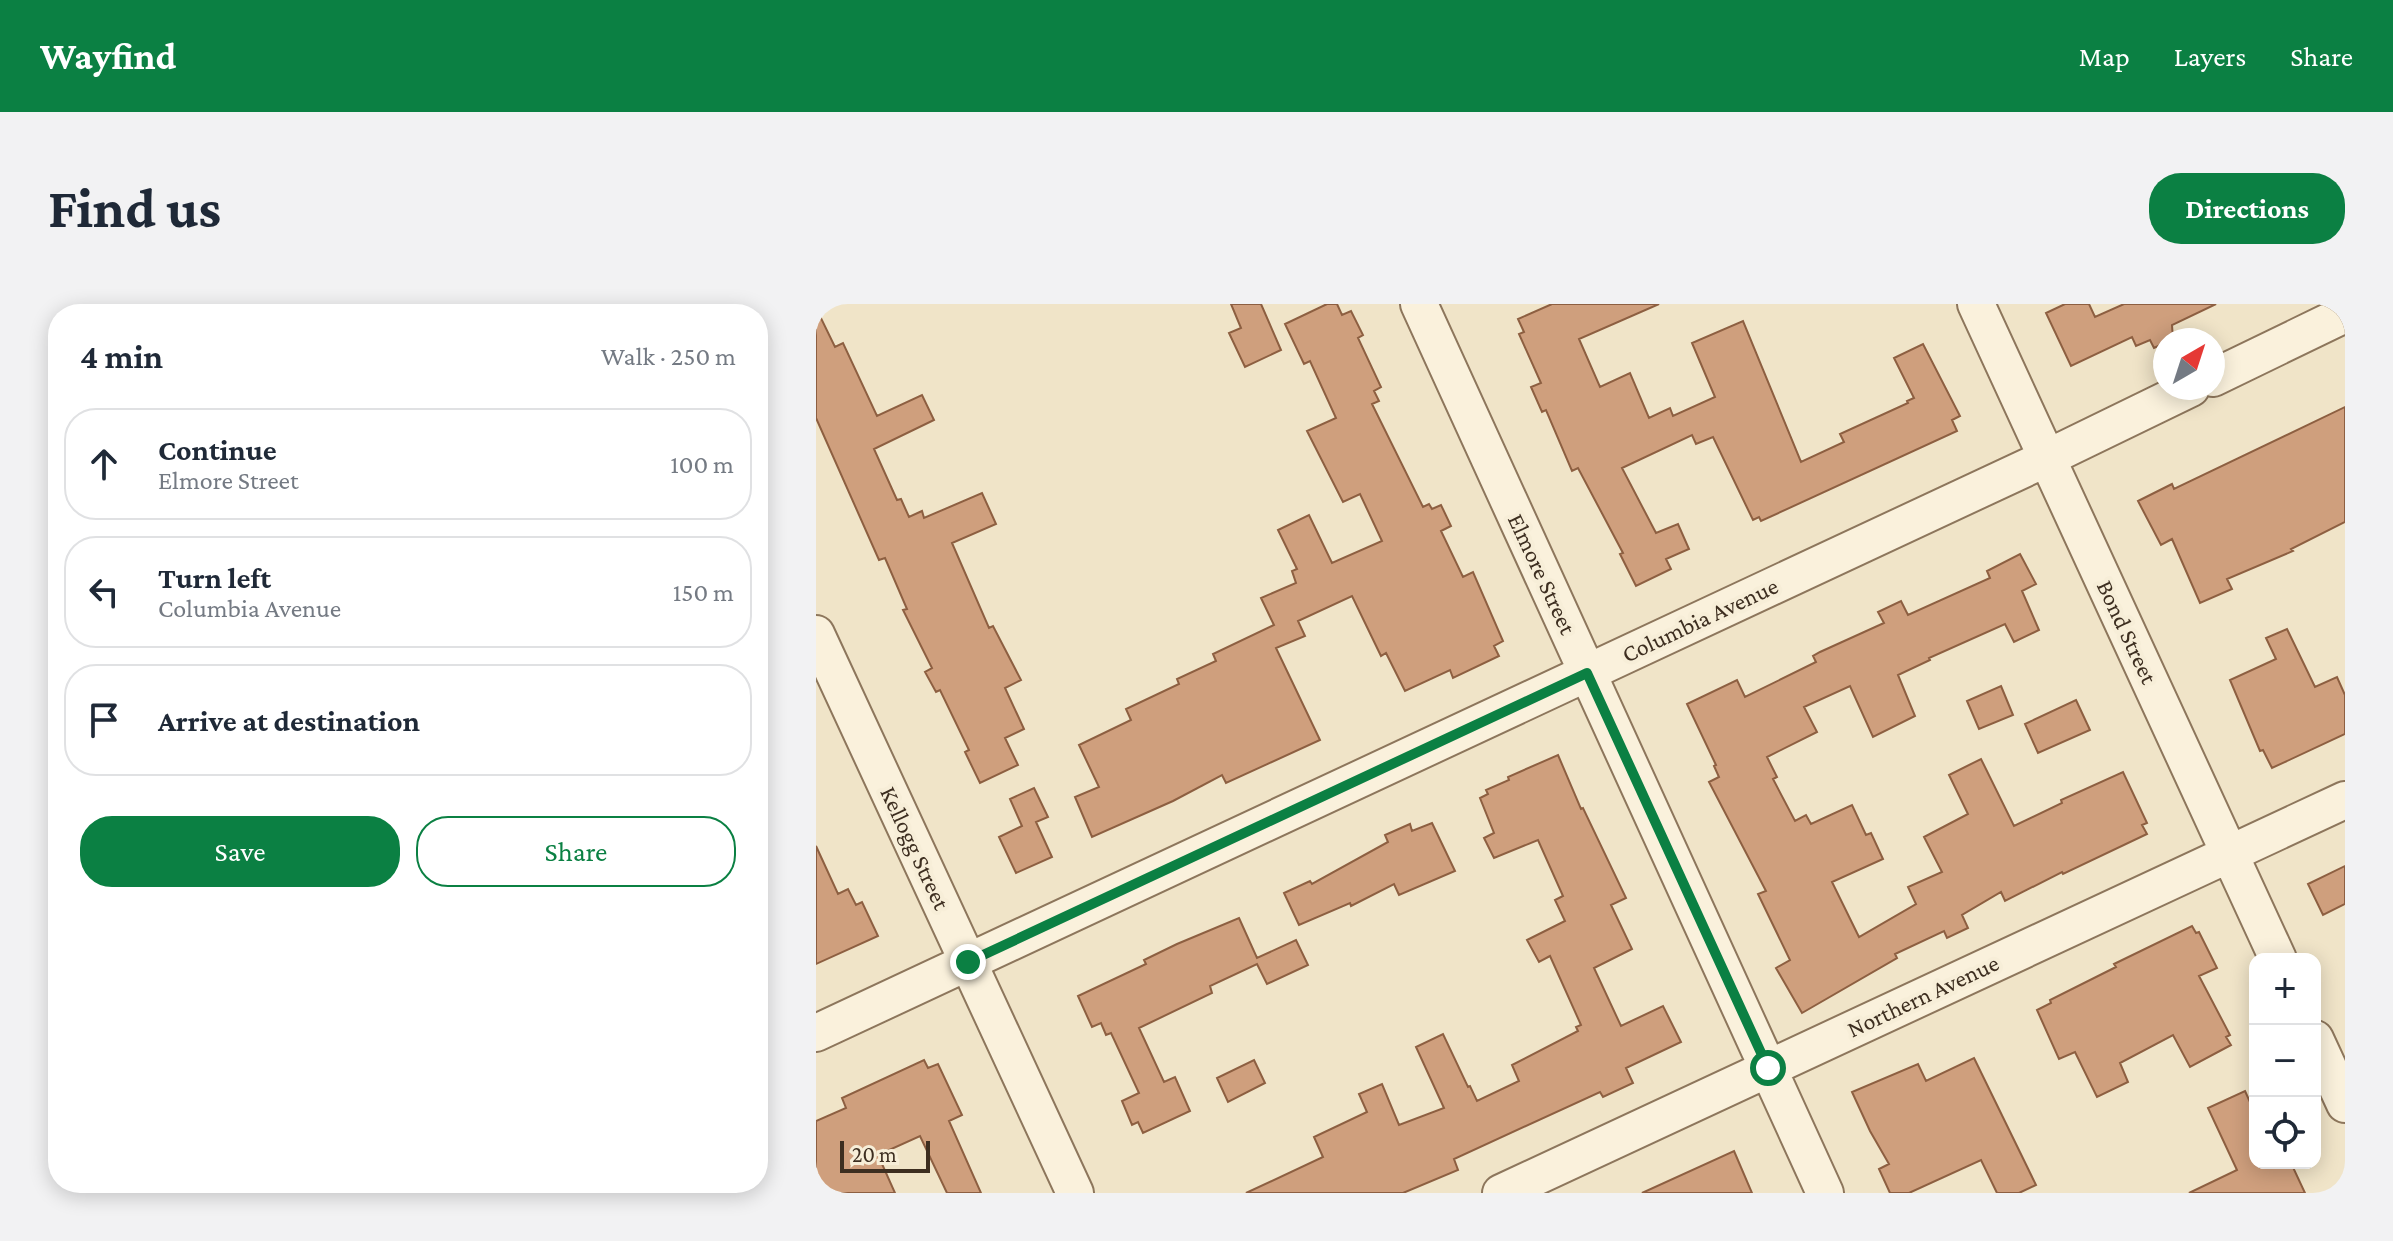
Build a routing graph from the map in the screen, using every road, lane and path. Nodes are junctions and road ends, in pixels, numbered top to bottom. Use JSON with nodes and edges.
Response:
{"nodes":[{"id":1,"x":1419,"y":304,"type":"edge"},
{"id":2,"x":1976,"y":304,"type":"edge"},
{"id":3,"x":2345,"y":314,"type":"edge"},
{"id":4,"x":2225,"y":372,"type":"edge"},
{"id":5,"x":2166,"y":400,"type":"edge"},
{"id":6,"x":2047,"y":458,"type":"junction"},
{"id":7,"x":816,"y":634,"type":"edge"},
{"id":8,"x":1587,"y":673,"type":"junction"},
{"id":9,"x":2345,"y":800,"type":"edge"},
{"id":10,"x":2229,"y":852,"type":"junction"},
{"id":11,"x":2275,"y":953,"type":"edge"},
{"id":12,"x":968,"y":962,"type":"junction"},
{"id":13,"x":816,"y":1033,"type":"edge"},
{"id":14,"x":2321,"y":1052,"type":"edge"},
{"id":15,"x":1768,"y":1068,"type":"junction"},
{"id":16,"x":2345,"y":1104,"type":"edge"},
{"id":17,"x":1075,"y":1193,"type":"edge"},
{"id":18,"x":1501,"y":1193,"type":"edge"},
{"id":19,"x":1825,"y":1193,"type":"edge"}],
"edges":[{"from":1,"to":8,"type":"street","name":"Elmore Street"},
{"from":2,"to":6,"type":"street","name":"Bond Street"},
{"from":3,"to":4,"type":"street"},
{"from":5,"to":6,"type":"street","name":"Columbia Avenue"},
{"from":6,"to":8,"type":"street","name":"Columbia Avenue"},
{"from":6,"to":10,"type":"street","name":"Bond Street"},
{"from":7,"to":12,"type":"street","name":"Kellogg Street"},
{"from":8,"to":12,"type":"street","name":"Columbia Avenue"},
{"from":8,"to":15,"type":"street","name":"Elmore Street"},
{"from":9,"to":10,"type":"street","name":"Northern Avenue"},
{"from":10,"to":11,"type":"street","name":"Bond Street"},
{"from":10,"to":15,"type":"street","name":"Northern Avenue"},
{"from":12,"to":13,"type":"street","name":"Columbia Avenue"},
{"from":12,"to":17,"type":"street","name":"Kellogg Street"},
{"from":14,"to":16,"type":"street"},
{"from":15,"to":18,"type":"street","name":"Northern Avenue"},
{"from":15,"to":19,"type":"street","name":"Elmore Street"}]}
